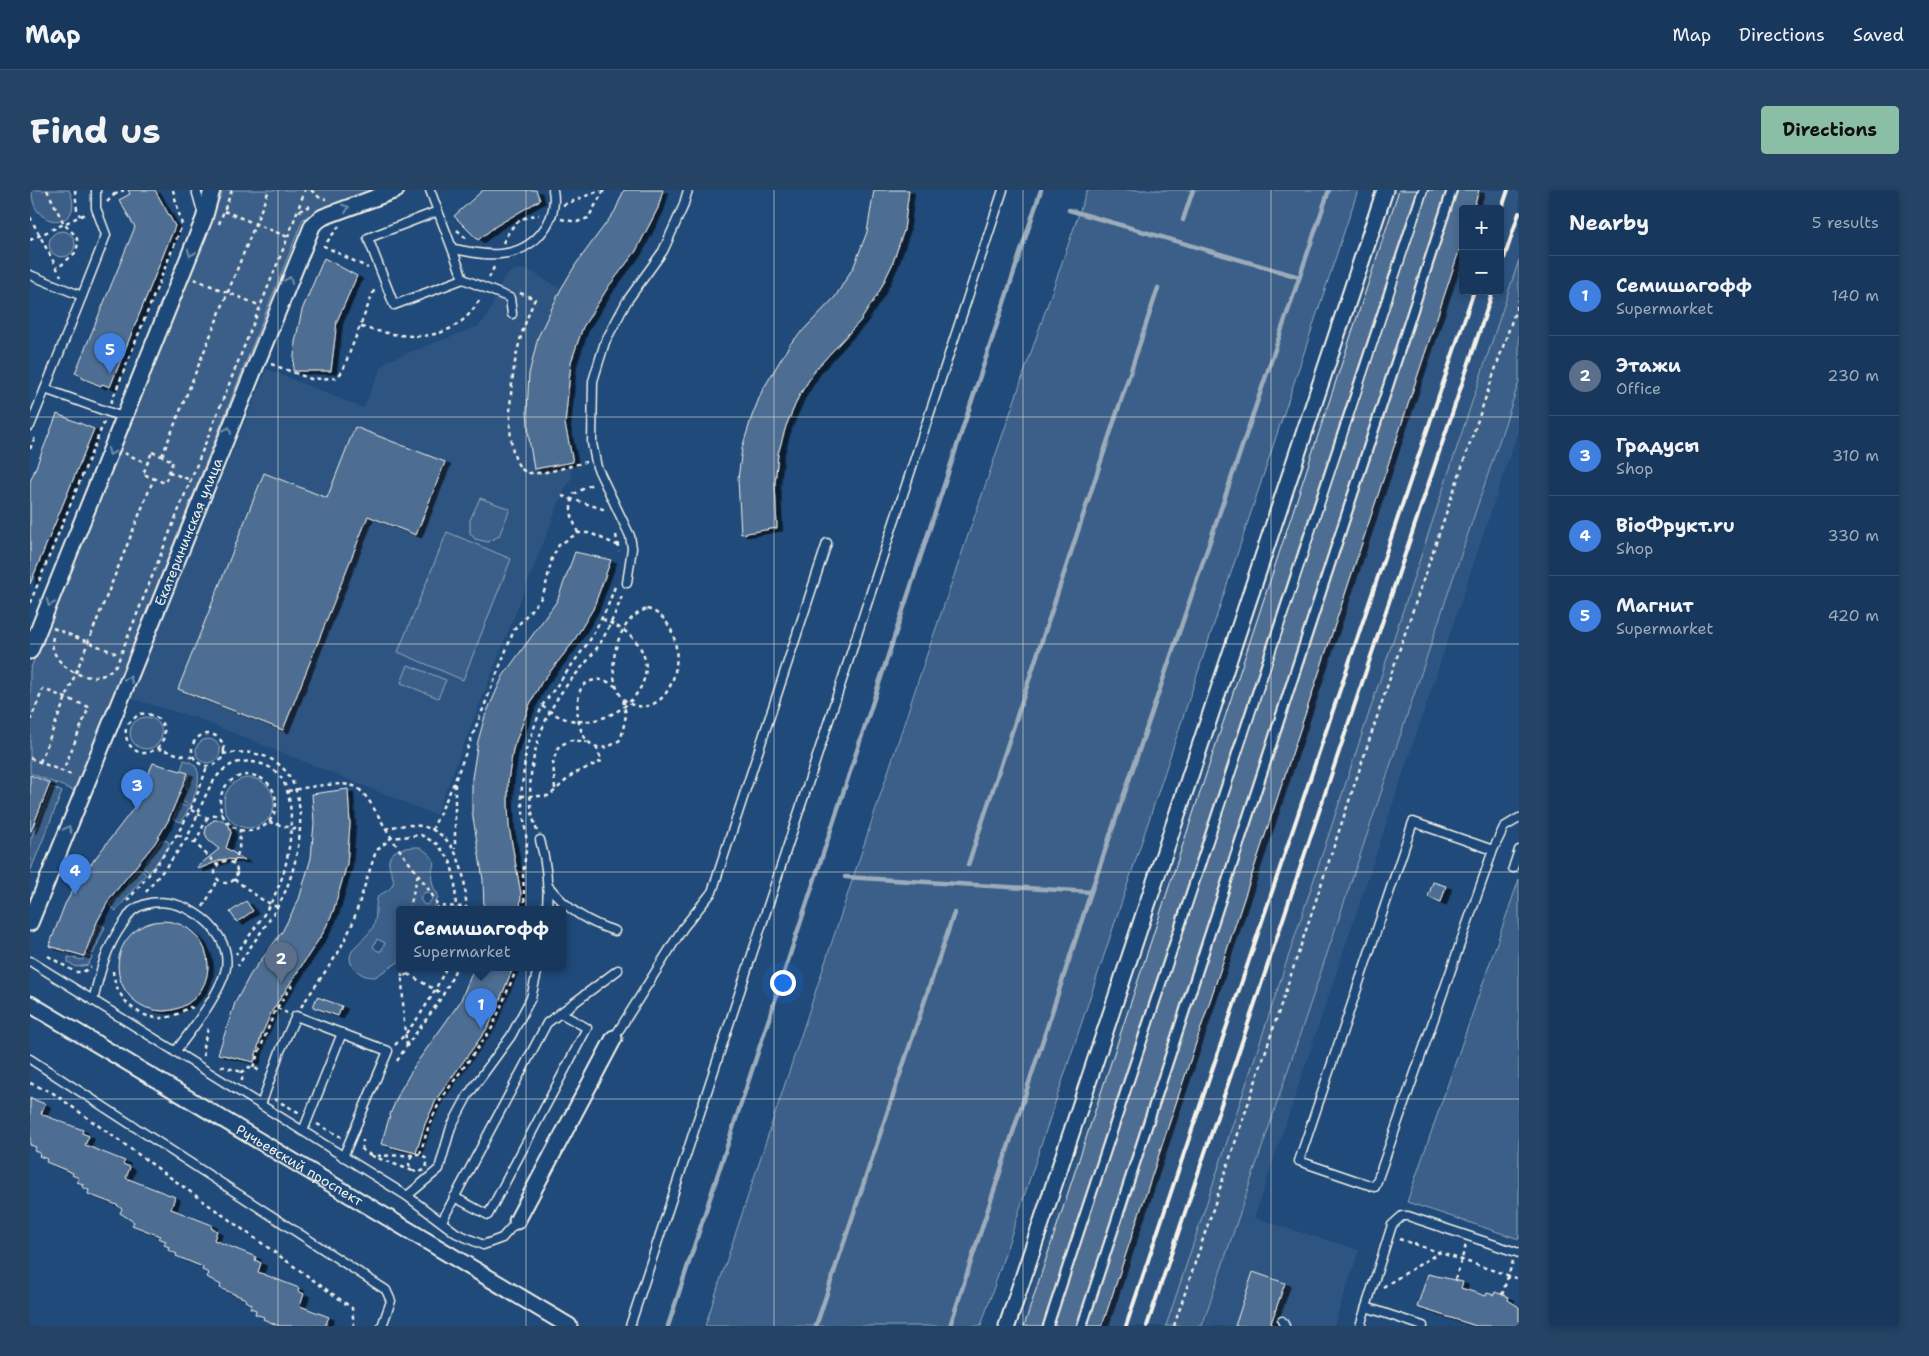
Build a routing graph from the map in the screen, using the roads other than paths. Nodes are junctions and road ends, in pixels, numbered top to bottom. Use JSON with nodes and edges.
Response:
{"nodes":[{"id":1,"x":96,"y":190,"type":"edge"},
{"id":2,"x":196,"y":190,"type":"edge"},
{"id":3,"x":212,"y":190,"type":"edge"},
{"id":4,"x":396,"y":190,"type":"edge"},
{"id":5,"x":430,"y":190,"type":"edge"},
{"id":6,"x":553,"y":190,"type":"edge"},
{"id":7,"x":688,"y":190,"type":"edge"},
{"id":8,"x":1003,"y":190,"type":"edge"},
{"id":9,"x":1385,"y":190,"type":"edge"},
{"id":10,"x":1423,"y":190,"type":"edge"},
{"id":11,"x":1452,"y":190,"type":"edge"},
{"id":12,"x":438,"y":211,"type":"junction"},
{"id":13,"x":204,"y":219,"type":"junction"},
{"id":14,"x":453,"y":249,"type":"junction"},
{"id":15,"x":30,"y":275,"type":"edge"},
{"id":16,"x":463,"y":279,"type":"junction"},
{"id":17,"x":82,"y":296,"type":"junction"},
{"id":18,"x":512,"y":314,"type":"dead end"},
{"id":19,"x":45,"y":389,"type":"junction"},
{"id":20,"x":125,"y":418,"type":"junction"},
{"id":21,"x":30,"y":426,"type":"edge"},
{"id":22,"x":827,"y":543,"type":"dead end"},
{"id":23,"x":627,"y":583,"type":"road end"},
{"id":24,"x":30,"y":651,"type":"edge"},
{"id":25,"x":1519,"y":818,"type":"edge"},
{"id":26,"x":540,"y":840,"type":"road end"},
{"id":27,"x":1493,"y":850,"type":"junction"},
{"id":28,"x":1519,"y":850,"type":"edge"},
{"id":29,"x":1513,"y":868,"type":"dead end"},
{"id":30,"x":549,"y":887,"type":"junction"},
{"id":31,"x":547,"y":906,"type":"edge"},
{"id":32,"x":30,"y":923,"type":"edge"},
{"id":33,"x":615,"y":931,"type":"dead end"},
{"id":34,"x":30,"y":961,"type":"edge"},
{"id":35,"x":618,"y":970,"type":"dead end"},
{"id":36,"x":537,"y":971,"type":"edge"},
{"id":37,"x":93,"y":1001,"type":"junction"},
{"id":38,"x":30,"y":1004,"type":"edge"},
{"id":39,"x":560,"y":1013,"type":"junction"},
{"id":40,"x":342,"y":1033,"type":"junction"},
{"id":41,"x":614,"y":1038,"type":"joint"},
{"id":42,"x":175,"y":1052,"type":"junction"},
{"id":43,"x":30,"y":1059,"type":"edge"},
{"id":44,"x":261,"y":1106,"type":"junction"},
{"id":45,"x":303,"y":1132,"type":"junction"},
{"id":46,"x":343,"y":1157,"type":"junction"},
{"id":47,"x":407,"y":1196,"type":"junction"},
{"id":48,"x":454,"y":1197,"type":"junction"},
{"id":49,"x":442,"y":1221,"type":"junction"},
{"id":50,"x":517,"y":1221,"type":"joint"},
{"id":51,"x":1518,"y":1253,"type":"edge"},
{"id":52,"x":1366,"y":1307,"type":"junction"},
{"id":53,"x":382,"y":1326,"type":"edge"},
{"id":54,"x":569,"y":1326,"type":"edge"},
{"id":55,"x":630,"y":1326,"type":"edge"},
{"id":56,"x":1007,"y":1326,"type":"edge"},
{"id":57,"x":1048,"y":1326,"type":"edge"},
{"id":58,"x":1082,"y":1326,"type":"edge"},
{"id":59,"x":1360,"y":1326,"type":"edge"},
{"id":60,"x":1423,"y":1326,"type":"edge"}],
"edges":[{"from":1,"to":17,"type":"lane"},
{"from":2,"to":13,"type":"lane"},
{"from":3,"to":13,"type":"street"},
{"from":32,"to":4,"type":"street","name":"Екатерининская улица","one_way":true},
{"from":5,"to":12,"type":"lane"},
{"from":6,"to":14,"type":"lane"},
{"from":7,"to":23,"type":"lane"},
{"from":8,"to":55,"type":"lane"},
{"from":9,"to":56,"type":"street"},
{"from":10,"to":57,"type":"lane"},
{"from":11,"to":58,"type":"lane"},
{"from":12,"to":14,"type":"lane"},
{"from":12,"to":16,"type":"lane"},
{"from":13,"to":20,"type":"street","one_way":true},
{"from":14,"to":16,"type":"lane"},
{"from":15,"to":17,"type":"lane"},
{"from":16,"to":18,"type":"lane"},
{"from":17,"to":19,"type":"lane"},
{"from":19,"to":20,"type":"lane"},
{"from":19,"to":21,"type":"lane"},
{"from":20,"to":24,"type":"street","one_way":true},
{"from":22,"to":41,"type":"lane"},
{"from":25,"to":27,"type":"lane"},
{"from":26,"to":30,"type":"lane"},
{"from":27,"to":27,"type":"lane"},
{"from":28,"to":29,"type":"lane"},
{"from":30,"to":31,"type":"lane"},
{"from":30,"to":33,"type":"lane"},
{"from":34,"to":37,"type":"lane"},
{"from":35,"to":39,"type":"lane"},
{"from":36,"to":47,"type":"lane"},
{"from":37,"to":42,"type":"lane"},
{"from":37,"to":42,"type":"lane"},
{"from":38,"to":54,"type":"street","name":"Ручьевский проспект"},
{"from":39,"to":48,"type":"lane"},
{"from":39,"to":48,"type":"lane"},
{"from":40,"to":44,"type":"lane"},
{"from":40,"to":45,"type":"lane"},
{"from":40,"to":46,"type":"lane"},
{"from":41,"to":50,"type":"street"},
{"from":42,"to":44,"type":"lane"},
{"from":43,"to":53,"type":"lane"},
{"from":44,"to":45,"type":"lane"},
{"from":45,"to":46,"type":"lane"},
{"from":46,"to":47,"type":"lane"},
{"from":47,"to":49,"type":"lane"},
{"from":48,"to":49,"type":"lane"},
{"from":49,"to":50,"type":"lane"},
{"from":51,"to":52,"type":"lane"},
{"from":52,"to":59,"type":"lane"},
{"from":52,"to":60,"type":"lane"}]}
